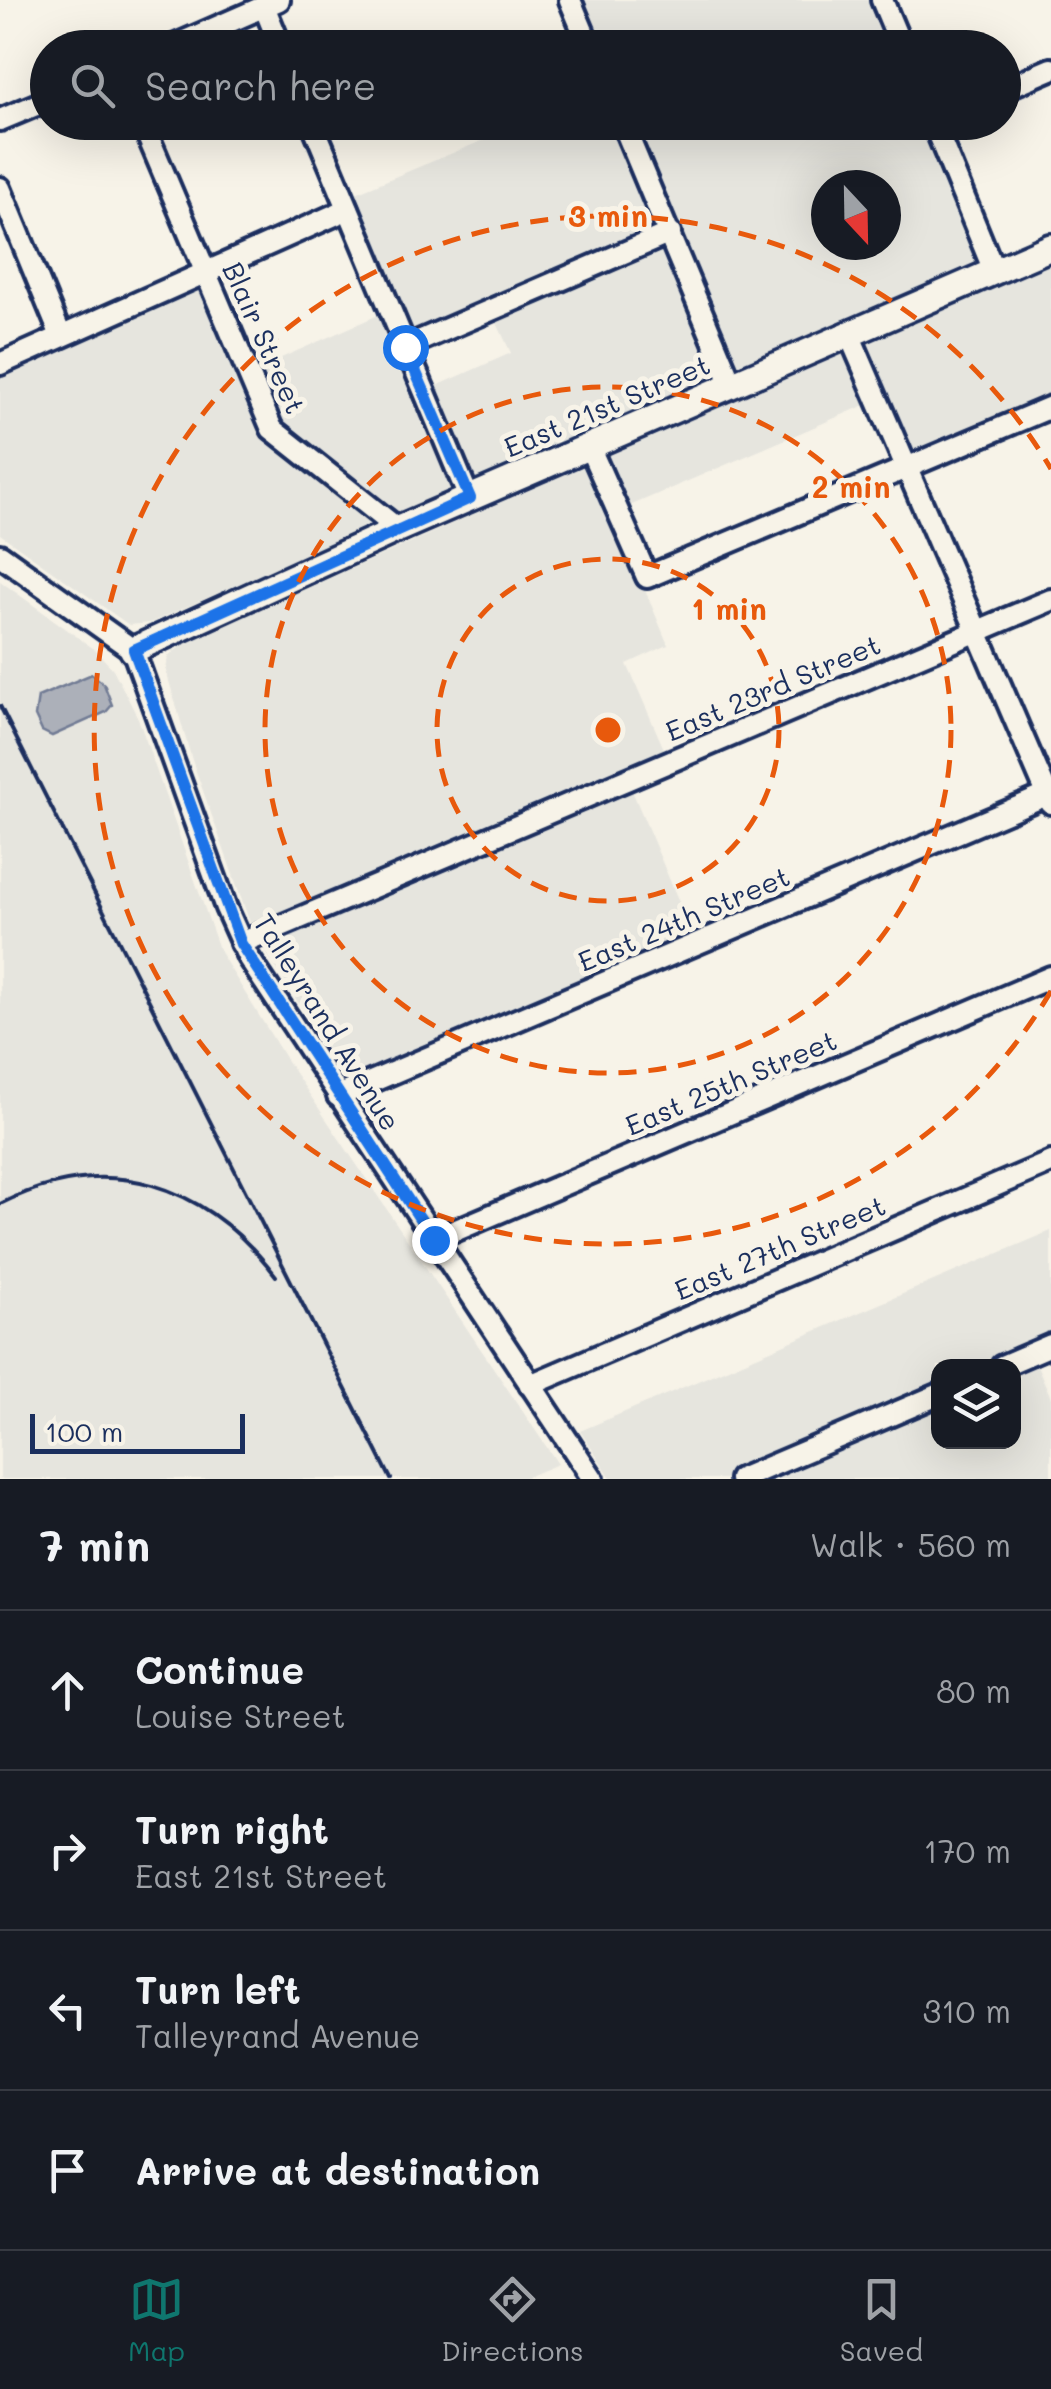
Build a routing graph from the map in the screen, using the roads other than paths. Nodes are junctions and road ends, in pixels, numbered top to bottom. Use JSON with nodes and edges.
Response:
{"nodes":[{"id":1,"x":570,"y":0,"type":"edge"},
{"id":2,"x":882,"y":0,"type":"edge"},
{"id":3,"x":271,"y":3,"type":"edge"},
{"id":4,"x":210,"y":30,"type":"edge"},
{"id":5,"x":277,"y":30,"type":"edge"},
{"id":6,"x":582,"y":30,"type":"edge"},
{"id":7,"x":894,"y":30,"type":"edge"},
{"id":8,"x":1051,"y":69,"type":"edge"},
{"id":9,"x":1021,"y":82,"type":"edge"},
{"id":10,"x":30,"y":108,"type":"edge"},
{"id":11,"x":0,"y":120,"type":"edge"},
{"id":12,"x":149,"y":140,"type":"edge"},
{"id":13,"x":319,"y":140,"type":"edge"},
{"id":14,"x":630,"y":140,"type":"edge"},
{"id":15,"x":940,"y":140,"type":"edge"},
{"id":16,"x":0,"y":188,"type":"edge"},
{"id":17,"x":348,"y":209,"type":"junction"},
{"id":18,"x":670,"y":233,"type":"junction"},
{"id":19,"x":1051,"y":248,"type":"edge"},
{"id":20,"x":994,"y":271,"type":"junction"},
{"id":21,"x":204,"y":272,"type":"junction"},
{"id":22,"x":849,"y":334,"type":"junction"},
{"id":23,"x":61,"y":336,"type":"junction"},
{"id":24,"x":405,"y":347,"type":"junction"},
{"id":25,"x":0,"y":364,"type":"edge"},
{"id":26,"x":732,"y":385,"type":"junction"},
{"id":27,"x":1051,"y":407,"type":"edge"},
{"id":28,"x":589,"y":446,"type":"junction"},
{"id":29,"x":907,"y":468,"type":"junction"},
{"id":30,"x":470,"y":498,"type":"junction"},
{"id":31,"x":398,"y":529,"type":"junction"},
{"id":32,"x":0,"y":554,"type":"edge"},
{"id":33,"x":1051,"y":600,"type":"edge"},
{"id":34,"x":977,"y":631,"type":"junction"},
{"id":35,"x":134,"y":650,"type":"junction"},
{"id":36,"x":1050,"y":796,"type":"edge"},
{"id":37,"x":241,"y":944,"type":"junction"},
{"id":38,"x":1051,"y":977,"type":"edge"},
{"id":39,"x":338,"y":1096,"type":"junction"},
{"id":40,"x":1051,"y":1162,"type":"edge"},
{"id":41,"x":434,"y":1240,"type":"junction"},
{"id":42,"x":1051,"y":1345,"type":"edge"},
{"id":43,"x":1018,"y":1359,"type":"edge"},
{"id":44,"x":530,"y":1385,"type":"junction"},
{"id":45,"x":931,"y":1397,"type":"edge"},
{"id":46,"x":593,"y":1479,"type":"edge"},
{"id":47,"x":740,"y":1479,"type":"edge"}],
"edges":[{"from":1,"to":6,"type":"street"},
{"from":2,"to":7,"type":"street"},
{"from":3,"to":4,"type":"street"},
{"from":3,"to":5,"type":"street"},
{"from":8,"to":9,"type":"street"},
{"from":10,"to":11,"type":"street"},
{"from":12,"to":21,"type":"street","name":"Blair Street"},
{"from":13,"to":17,"type":"street"},
{"from":14,"to":18,"type":"street"},
{"from":15,"to":20,"type":"street"},
{"from":16,"to":23,"type":"street"},
{"from":17,"to":21,"type":"street"},
{"from":17,"to":24,"type":"street"},
{"from":18,"to":24,"type":"street"},
{"from":18,"to":26,"type":"street"},
{"from":19,"to":20,"type":"main road","name":"East 21st Street"},
{"from":20,"to":22,"type":"main road","name":"East 21st Street"},
{"from":21,"to":23,"type":"street"},
{"from":21,"to":31,"type":"street","name":"Blair Street"},
{"from":22,"to":26,"type":"main road","name":"East 21st Street"},
{"from":22,"to":29,"type":"street"},
{"from":23,"to":25,"type":"street"},
{"from":24,"to":30,"type":"street"},
{"from":26,"to":28,"type":"main road","name":"East 21st Street"},
{"from":27,"to":29,"type":"street"},
{"from":28,"to":29,"type":"street"},
{"from":28,"to":30,"type":"main road","name":"East 21st Street"},
{"from":29,"to":34,"type":"street"},
{"from":30,"to":31,"type":"main road","name":"East 21st Street"},
{"from":31,"to":35,"type":"main road","name":"East 21st Street"},
{"from":32,"to":35,"type":"street"},
{"from":33,"to":34,"type":"street","name":"East 23rd Street"},
{"from":34,"to":36,"type":"street"},
{"from":34,"to":37,"type":"street","name":"East 23rd Street"},
{"from":35,"to":37,"type":"street","name":"Talleyrand Avenue"},
{"from":36,"to":39,"type":"street","name":"East 24th Street"},
{"from":37,"to":39,"type":"street","name":"Talleyrand Avenue"},
{"from":38,"to":41,"type":"street","name":"East 25th Street"},
{"from":39,"to":41,"type":"street","name":"Talleyrand Avenue"},
{"from":40,"to":44,"type":"street","name":"East 27th Street"},
{"from":41,"to":44,"type":"street","name":"Talleyrand Avenue"},
{"from":42,"to":43,"type":"street"},
{"from":44,"to":46,"type":"street","name":"Talleyrand Avenue"},
{"from":45,"to":47,"type":"street"}]}
